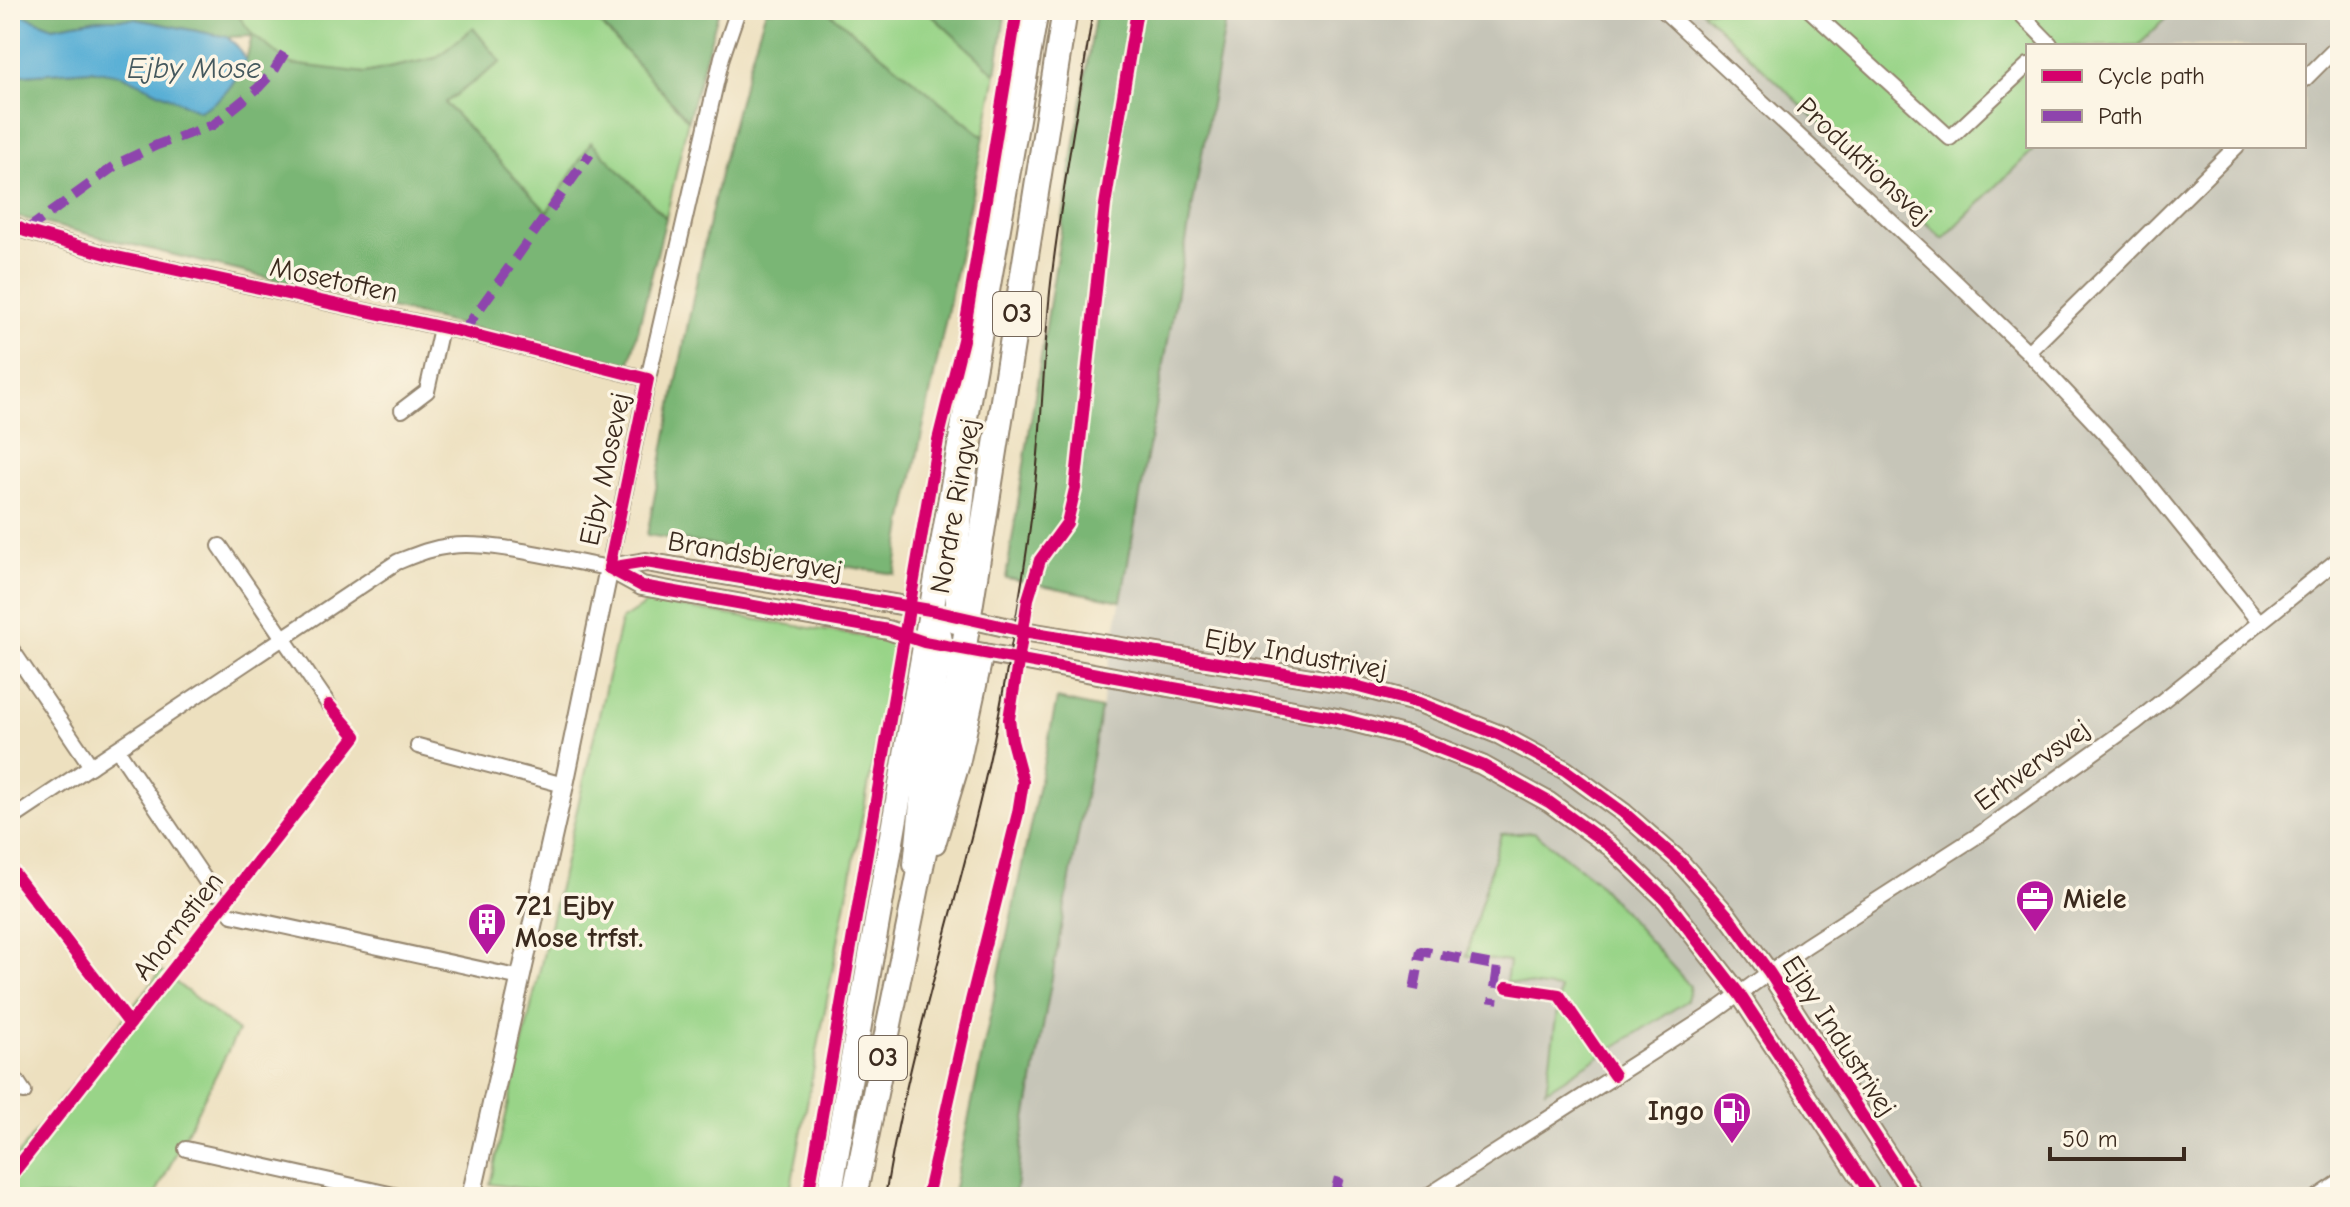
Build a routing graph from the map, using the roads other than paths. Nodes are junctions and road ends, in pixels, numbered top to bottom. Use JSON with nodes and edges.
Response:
{"nodes":[{"id":1,"x":738,"y":10,"type":"edge"},
{"id":2,"x":1036,"y":10,"type":"edge"},
{"id":3,"x":1065,"y":10,"type":"edge"},
{"id":4,"x":1663,"y":10,"type":"edge"},
{"id":5,"x":1810,"y":10,"type":"edge"},
{"id":6,"x":2017,"y":10,"type":"edge"},
{"id":7,"x":2050,"y":44,"type":"edge"},
{"id":8,"x":2340,"y":44,"type":"edge"},
{"id":9,"x":2026,"y":67,"type":"edge"},
{"id":10,"x":2306,"y":78,"type":"edge"},
{"id":11,"x":2235,"y":148,"type":"edge"},
{"id":12,"x":10,"y":223,"type":"edge"},
{"id":13,"x":441,"y":328,"type":"junction"},
{"id":14,"x":2028,"y":352,"type":"junction"},
{"id":15,"x":648,"y":379,"type":"junction"},
{"id":16,"x":402,"y":410,"type":"dead end"},
{"id":17,"x":220,"y":546,"type":"dead end"},
{"id":18,"x":2340,"y":558,"type":"edge"},
{"id":19,"x":609,"y":568,"type":"junction"},
{"id":20,"x":950,"y":614,"type":"junction"},
{"id":21,"x":2260,"y":623,"type":"junction"},
{"id":22,"x":283,"y":638,"type":"junction"},
{"id":23,"x":10,"y":647,"type":"edge"},
{"id":24,"x":954,"y":648,"type":"junction"},
{"id":25,"x":329,"y":705,"type":"dead end"},
{"id":26,"x":418,"y":746,"type":"dead end"},
{"id":27,"x":117,"y":749,"type":"junction"},
{"id":28,"x":91,"y":766,"type":"junction"},
{"id":29,"x":564,"y":785,"type":"junction"},
{"id":30,"x":10,"y":820,"type":"edge"},
{"id":31,"x":214,"y":893,"type":"dead end"},
{"id":32,"x":232,"y":915,"type":"dead end"},
{"id":33,"x":1769,"y":972,"type":"junction"},
{"id":34,"x":521,"y":978,"type":"junction"},
{"id":35,"x":1740,"y":995,"type":"junction"},
{"id":36,"x":10,"y":1071,"type":"edge"},
{"id":37,"x":24,"y":1092,"type":"dead end"},
{"id":38,"x":186,"y":1149,"type":"dead end"},
{"id":39,"x":2340,"y":1182,"type":"edge"},
{"id":40,"x":403,"y":1197,"type":"edge"},
{"id":41,"x":471,"y":1197,"type":"edge"},
{"id":42,"x":829,"y":1197,"type":"edge"},
{"id":43,"x":854,"y":1197,"type":"edge"},
{"id":44,"x":1426,"y":1197,"type":"edge"},
{"id":45,"x":1873,"y":1197,"type":"edge"},
{"id":46,"x":1915,"y":1197,"type":"edge"},
{"id":47,"x":2318,"y":1197,"type":"edge"}],
"edges":[{"from":1,"to":15,"type":"street","name":"Ejby Mosevej"},
{"from":2,"to":20,"type":"main road","name":"Nordre Ringvej","number":"O3"},
{"from":3,"to":20,"type":"main road","name":"Nordre Ringvej","number":"O3"},
{"from":4,"to":14,"type":"street","name":"Produktionsvej"},
{"from":5,"to":9,"type":"street"},
{"from":6,"to":7,"type":"street"},
{"from":8,"to":10,"type":"street"},
{"from":11,"to":14,"type":"street"},
{"from":12,"to":13,"type":"street","name":"Mosetoften"},
{"from":13,"to":15,"type":"street","name":"Mosetoften"},
{"from":13,"to":16,"type":"street"},
{"from":14,"to":21,"type":"street","name":"Produktionsvej"},
{"from":15,"to":19,"type":"street","name":"Ejby Mosevej"},
{"from":17,"to":22,"type":"street"},
{"from":18,"to":21,"type":"street","name":"Erhvervsvej"},
{"from":19,"to":20,"type":"street","name":"Brandsbjergvej"},
{"from":19,"to":22,"type":"street","name":"Brandsbjergvej"},
{"from":19,"to":24,"type":"street","name":"Brandsbjergvej"},
{"from":19,"to":29,"type":"street","name":"Ejby Mosevej"},
{"from":20,"to":24,"type":"main road","name":"Nordre Ringvej","number":"O3"},
{"from":20,"to":24,"type":"main road","name":"Nordre Ringvej","number":"O3"},
{"from":20,"to":33,"type":"street","name":"Ejby Industrivej"},
{"from":21,"to":33,"type":"street","name":"Erhvervsvej"},
{"from":22,"to":25,"type":"street"},
{"from":22,"to":27,"type":"street","name":"Brandsbjergvej"},
{"from":23,"to":28,"type":"street"},
{"from":24,"to":35,"type":"street","name":"Ejby Industrivej"},
{"from":24,"to":42,"type":"main road","name":"Nordre Ringvej","number":"O3"},
{"from":24,"to":43,"type":"main road","name":"Nordre Ringvej","number":"O3"},
{"from":26,"to":29,"type":"street"},
{"from":27,"to":28,"type":"street","name":"Brandsbjergvej"},
{"from":27,"to":31,"type":"street"},
{"from":28,"to":30,"type":"street","name":"Brandsbjergvej"},
{"from":29,"to":34,"type":"street","name":"Ejby Mosevej"},
{"from":32,"to":34,"type":"street"},
{"from":33,"to":35,"type":"street","name":"Erhvervsvej"},
{"from":33,"to":46,"type":"street","name":"Ejby Industrivej"},
{"from":34,"to":41,"type":"street","name":"Ejby Mosevej"},
{"from":35,"to":44,"type":"street"},
{"from":35,"to":45,"type":"street","name":"Ejby Industrivej"},
{"from":36,"to":37,"type":"street"},
{"from":38,"to":40,"type":"street"},
{"from":39,"to":47,"type":"street"}]}
